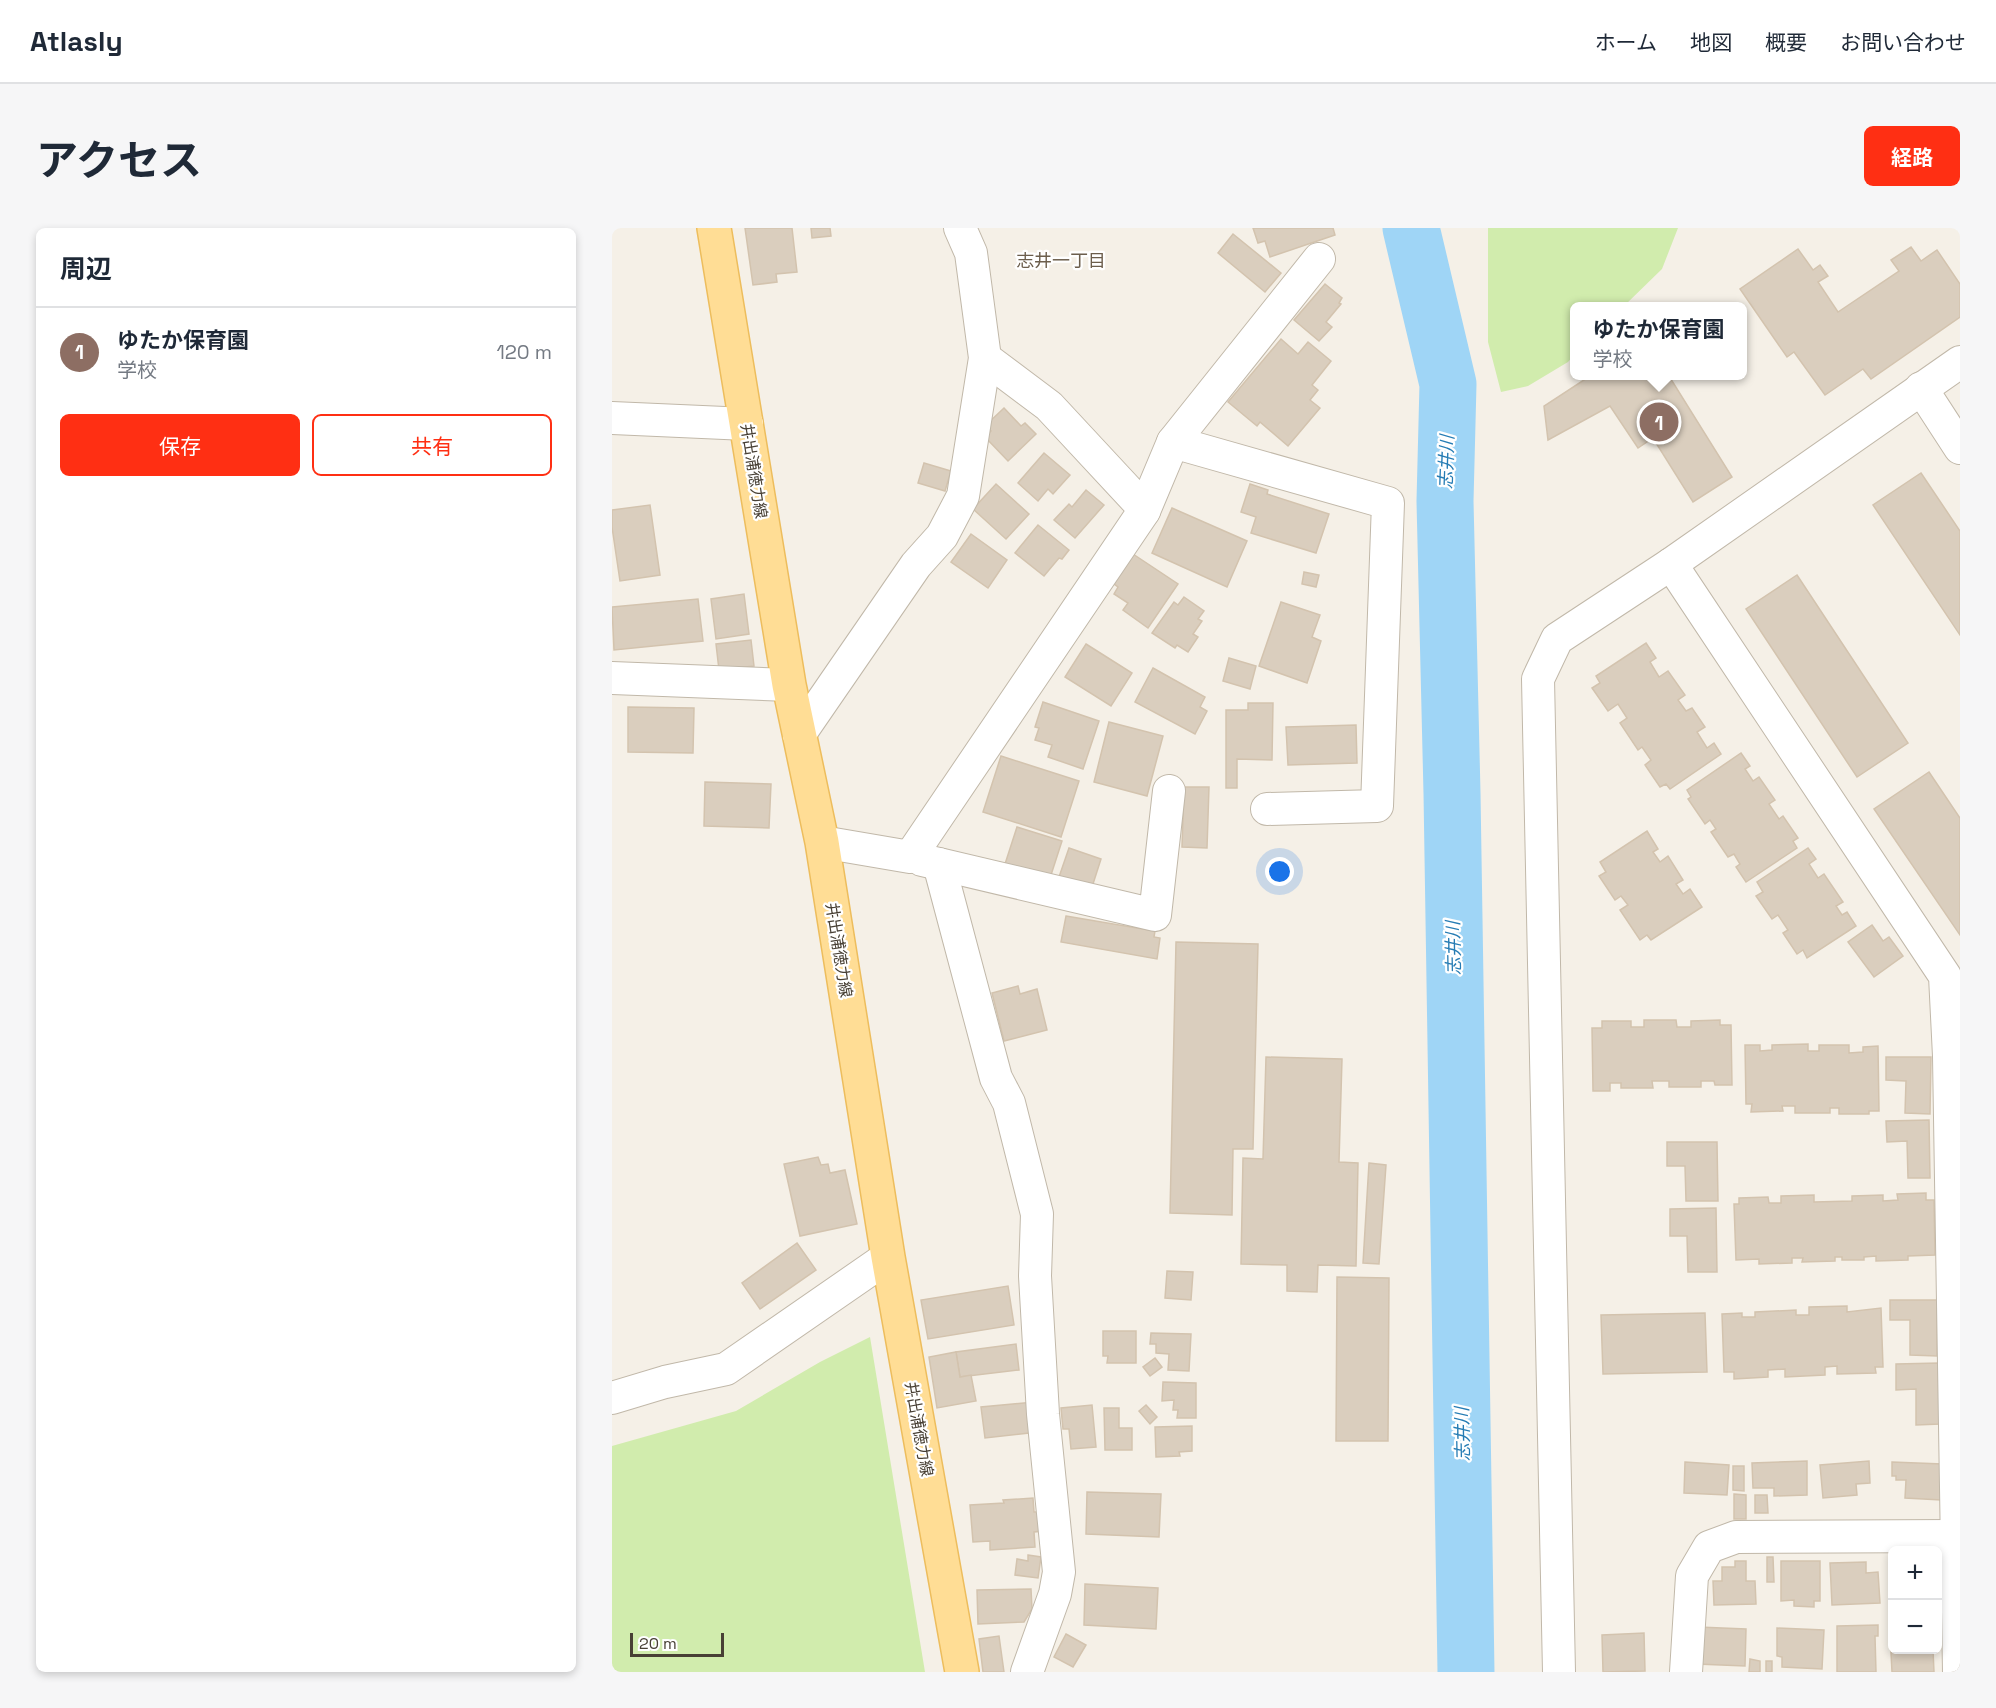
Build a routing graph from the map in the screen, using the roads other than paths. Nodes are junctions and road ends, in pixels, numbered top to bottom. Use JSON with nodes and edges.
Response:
{"nodes":[{"id":1,"x":714,"y":228,"type":"edge"},
{"id":2,"x":960,"y":228,"type":"edge"},
{"id":3,"x":1319,"y":259,"type":"dead end"},
{"id":4,"x":985,"y":358,"type":"junction"},
{"id":5,"x":1960,"y":362,"type":"edge"},
{"id":6,"x":1921,"y":388,"type":"junction"},
{"id":7,"x":612,"y":418,"type":"edge"},
{"id":8,"x":747,"y":424,"type":"junction"},
{"id":9,"x":1173,"y":442,"type":"junction"},
{"id":10,"x":1960,"y":448,"type":"edge"},
{"id":11,"x":1144,"y":512,"type":"junction"},
{"id":12,"x":1671,"y":564,"type":"junction"},
{"id":13,"x":612,"y":678,"type":"edge"},
{"id":14,"x":789,"y":685,"type":"junction"},
{"id":15,"x":799,"y":735,"type":"junction"},
{"id":16,"x":1170,"y":791,"type":"dead end"},
{"id":17,"x":1267,"y":809,"type":"dead end"},
{"id":18,"x":822,"y":842,"type":"junction"},
{"id":19,"x":910,"y":857,"type":"junction"},
{"id":20,"x":939,"y":864,"type":"junction"},
{"id":21,"x":888,"y":1257,"type":"junction"},
{"id":22,"x":612,"y":1398,"type":"edge"},
{"id":23,"x":1958,"y":1436,"type":"edge"},
{"id":24,"x":1956,"y":1536,"type":"junction"},
{"id":25,"x":962,"y":1672,"type":"edge"},
{"id":26,"x":1027,"y":1672,"type":"edge"},
{"id":27,"x":1559,"y":1672,"type":"edge"},
{"id":28,"x":1686,"y":1672,"type":"edge"},
{"id":29,"x":1959,"y":1672,"type":"edge"}],
"edges":[{"from":1,"to":8,"type":"main road","name":"井出浦徳力線"},
{"from":2,"to":4,"type":"street"},
{"from":3,"to":9,"type":"street"},
{"from":4,"to":11,"type":"street"},
{"from":4,"to":15,"type":"street"},
{"from":5,"to":6,"type":"street"},
{"from":6,"to":10,"type":"street"},
{"from":6,"to":12,"type":"street"},
{"from":7,"to":8,"type":"street"},
{"from":8,"to":14,"type":"main road","name":"井出浦徳力線"},
{"from":9,"to":11,"type":"street"},
{"from":9,"to":17,"type":"street"},
{"from":11,"to":19,"type":"street"},
{"from":12,"to":23,"type":"street"},
{"from":12,"to":27,"type":"street"},
{"from":13,"to":14,"type":"street"},
{"from":14,"to":15,"type":"main road","name":"井出浦徳力線"},
{"from":15,"to":18,"type":"main road","name":"井出浦徳力線"},
{"from":16,"to":20,"type":"street"},
{"from":18,"to":19,"type":"street"},
{"from":18,"to":21,"type":"main road","name":"井出浦徳力線"},
{"from":19,"to":20,"type":"street"},
{"from":20,"to":26,"type":"street"},
{"from":21,"to":22,"type":"street"},
{"from":21,"to":25,"type":"main road","name":"井出浦徳力線"},
{"from":23,"to":24,"type":"street"},
{"from":24,"to":28,"type":"street"},
{"from":24,"to":29,"type":"street"}]}
